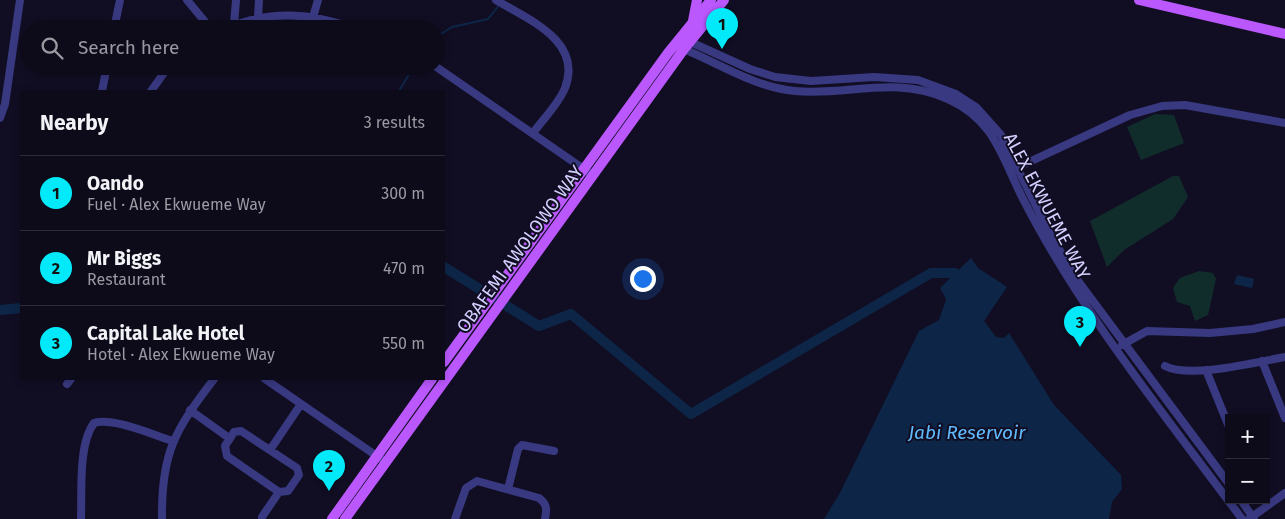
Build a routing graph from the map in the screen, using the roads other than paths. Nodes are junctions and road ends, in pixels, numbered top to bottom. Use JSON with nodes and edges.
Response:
{"nodes":[{"id":1,"x":20,"y":0,"type":"edge"},
{"id":2,"x":120,"y":0,"type":"edge"},
{"id":3,"x":186,"y":0,"type":"edge"},
{"id":4,"x":236,"y":0,"type":"edge"},
{"id":5,"x":259,"y":0,"type":"edge"},
{"id":6,"x":318,"y":0,"type":"edge"},
{"id":7,"x":496,"y":0,"type":"edge"},
{"id":8,"x":697,"y":0,"type":"edge"},
{"id":9,"x":724,"y":0,"type":"edge"},
{"id":10,"x":734,"y":0,"type":"edge"},
{"id":11,"x":1139,"y":0,"type":"edge"},
{"id":12,"x":714,"y":4,"type":"edge"},
{"id":13,"x":258,"y":17,"type":"junction"},
{"id":14,"x":313,"y":17,"type":"junction"},
{"id":15,"x":116,"y":20,"type":"edge"},
{"id":16,"x":203,"y":20,"type":"edge"},
{"id":17,"x":234,"y":20,"type":"edge"},
{"id":18,"x":249,"y":20,"type":"edge"},
{"id":19,"x":324,"y":20,"type":"edge"},
{"id":20,"x":692,"y":24,"type":"junction"},
{"id":21,"x":1285,"y":34,"type":"edge"},
{"id":22,"x":683,"y":44,"type":"junction"},
{"id":23,"x":445,"y":73,"type":"edge"},
{"id":24,"x":105,"y":75,"type":"edge"},
{"id":25,"x":163,"y":75,"type":"edge"},
{"id":26,"x":102,"y":90,"type":"edge"},
{"id":27,"x":152,"y":90,"type":"edge"},
{"id":28,"x":0,"y":118,"type":"edge"},
{"id":29,"x":1285,"y":123,"type":"edge"},
{"id":30,"x":533,"y":133,"type":"junction"},
{"id":31,"x":584,"y":169,"type":"junction"},
{"id":32,"x":1014,"y":169,"type":"junction"},
{"id":33,"x":593,"y":176,"type":"junction"},
{"id":34,"x":1285,"y":322,"type":"edge"},
{"id":35,"x":1124,"y":344,"type":"junction"},
{"id":36,"x":1116,"y":348,"type":"junction"},
{"id":37,"x":1285,"y":357,"type":"edge"},
{"id":38,"x":445,"y":361,"type":"edge"},
{"id":39,"x":1262,"y":361,"type":"junction"},
{"id":40,"x":1165,"y":366,"type":"dead end"},
{"id":41,"x":1206,"y":370,"type":"junction"},
{"id":42,"x":445,"y":378,"type":"edge"},
{"id":43,"x":213,"y":380,"type":"edge"},
{"id":44,"x":266,"y":380,"type":"edge"},
{"id":45,"x":431,"y":380,"type":"edge"},
{"id":46,"x":444,"y":380,"type":"edge"},
{"id":47,"x":301,"y":404,"type":"junction"},
{"id":48,"x":190,"y":410,"type":"junction"},
{"id":49,"x":1225,"y":417,"type":"edge"},
{"id":50,"x":1285,"y":418,"type":"edge"},
{"id":51,"x":229,"y":438,"type":"junction"},
{"id":52,"x":173,"y":441,"type":"junction"},
{"id":53,"x":270,"y":450,"type":"junction"},
{"id":54,"x":554,"y":451,"type":"dead end"},
{"id":55,"x":381,"y":459,"type":"junction"},
{"id":56,"x":1225,"y":479,"type":"edge"},
{"id":57,"x":508,"y":489,"type":"junction"},
{"id":58,"x":279,"y":492,"type":"junction"},
{"id":59,"x":1285,"y":493,"type":"edge"},
{"id":60,"x":1243,"y":504,"type":"edge"},
{"id":61,"x":262,"y":517,"type":"dead end"},
{"id":62,"x":1252,"y":518,"type":"edge"},
{"id":63,"x":81,"y":519,"type":"edge"},
{"id":64,"x":162,"y":519,"type":"edge"},
{"id":65,"x":332,"y":519,"type":"edge"},
{"id":66,"x":345,"y":519,"type":"edge"},
{"id":67,"x":455,"y":519,"type":"edge"},
{"id":68,"x":546,"y":519,"type":"edge"},
{"id":69,"x":1242,"y":519,"type":"edge"}],
"edges":[{"from":1,"to":28,"type":"street"},
{"from":2,"to":15,"type":"street"},
{"from":3,"to":16,"type":"street"},
{"from":4,"to":17,"type":"street"},
{"from":5,"to":13,"type":"street"},
{"from":6,"to":14,"type":"street"},
{"from":7,"to":30,"type":"street"},
{"from":8,"to":20,"type":"main road"},
{"from":9,"to":12,"type":"main road","name":"OBAFEMI AWOLOWO WAY"},
{"from":10,"to":12,"type":"main road"},
{"from":11,"to":21,"type":"main road"},
{"from":12,"to":20,"type":"main road","name":"OBAFEMI AWOLOWO WAY"},
{"from":12,"to":22,"type":"main road","name":"OBAFEMI AWOLOWO WAY"},
{"from":13,"to":14,"type":"street"},
{"from":13,"to":18,"type":"street"},
{"from":14,"to":19,"type":"street"},
{"from":20,"to":22,"type":"main road","name":"OBAFEMI AWOLOWO WAY"},
{"from":22,"to":31,"type":"main road","name":"OBAFEMI AWOLOWO WAY"},
{"from":22,"to":32,"type":"street","name":"ALEX EKWUEME WAY"},
{"from":22,"to":33,"type":"main road","name":"OBAFEMI AWOLOWO WAY"},
{"from":23,"to":30,"type":"street"},
{"from":24,"to":26,"type":"street"},
{"from":25,"to":27,"type":"street"},
{"from":29,"to":32,"type":"street"},
{"from":30,"to":31,"type":"street"},
{"from":31,"to":33,"type":"street"},
{"from":31,"to":38,"type":"main road","name":"OBAFEMI AWOLOWO WAY"},
{"from":32,"to":35,"type":"street","name":"ALEX EKWUEME WAY"},
{"from":32,"to":36,"type":"street","name":"ALEX EKWUEME WAY"},
{"from":33,"to":42,"type":"main road","name":"OBAFEMI AWOLOWO WAY"},
{"from":34,"to":35,"type":"street"},
{"from":35,"to":36,"type":"street"},
{"from":35,"to":56,"type":"street","name":"ALEX EKWUEME WAY"},
{"from":36,"to":69,"type":"street","name":"ALEX EKWUEME WAY"},
{"from":37,"to":39,"type":"street"},
{"from":39,"to":41,"type":"street"},
{"from":39,"to":50,"type":"street"},
{"from":40,"to":41,"type":"street"},
{"from":41,"to":49,"type":"street"},
{"from":43,"to":48,"type":"street"},
{"from":44,"to":47,"type":"street"},
{"from":45,"to":55,"type":"main road","name":"OBAFEMI AWOLOWO WAY"},
{"from":46,"to":55,"type":"main road","name":"OBAFEMI AWOLOWO WAY"},
{"from":47,"to":53,"type":"street"},
{"from":47,"to":55,"type":"street"},
{"from":48,"to":51,"type":"street"},
{"from":48,"to":52,"type":"street"},
{"from":51,"to":53,"type":"street"},
{"from":51,"to":58,"type":"street"},
{"from":52,"to":63,"type":"street"},
{"from":52,"to":64,"type":"street"},
{"from":53,"to":58,"type":"street"},
{"from":54,"to":57,"type":"street"},
{"from":55,"to":65,"type":"main road","name":"OBAFEMI AWOLOWO WAY"},
{"from":55,"to":66,"type":"main road","name":"OBAFEMI AWOLOWO WAY"},
{"from":57,"to":67,"type":"street"},
{"from":57,"to":68,"type":"street"},
{"from":58,"to":61,"type":"street"},
{"from":59,"to":62,"type":"street"},
{"from":60,"to":62,"type":"street"}]}
